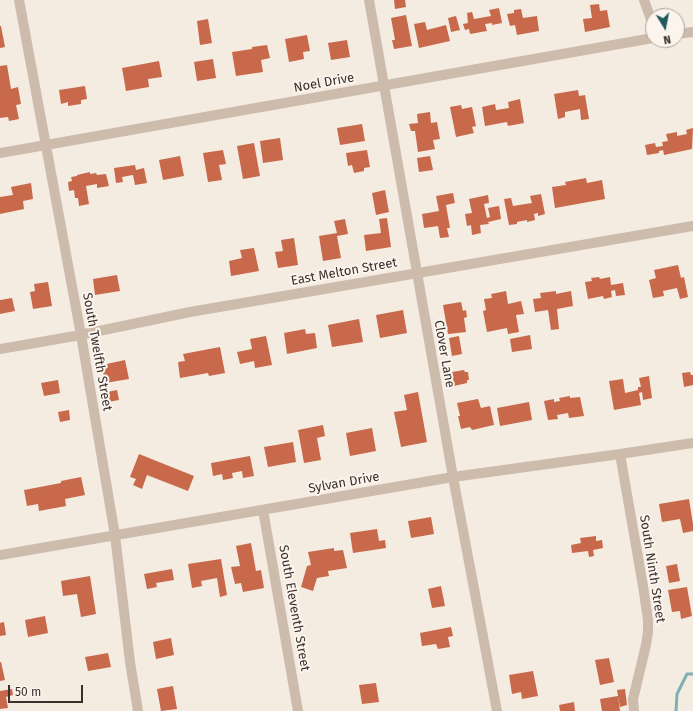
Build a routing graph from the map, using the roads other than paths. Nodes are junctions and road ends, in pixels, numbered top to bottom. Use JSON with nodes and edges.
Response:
{"nodes":[{"id":1,"x":19,"y":0,"type":"edge"},
{"id":2,"x":369,"y":0,"type":"edge"},
{"id":3,"x":645,"y":39,"type":"edge"},
{"id":4,"x":384,"y":85,"type":"junction"},
{"id":5,"x":46,"y":145,"type":"junction"},
{"id":6,"x":0,"y":154,"type":"edge"},
{"id":7,"x":693,"y":226,"type":"edge"},
{"id":8,"x":417,"y":273,"type":"junction"},
{"id":9,"x":81,"y":334,"type":"junction"},
{"id":10,"x":0,"y":349,"type":"edge"},
{"id":11,"x":693,"y":443,"type":"edge"},
{"id":12,"x":620,"y":454,"type":"junction"},
{"id":13,"x":453,"y":478,"type":"junction"},
{"id":14,"x":264,"y":510,"type":"junction"},
{"id":15,"x":115,"y":535,"type":"junction"},
{"id":16,"x":0,"y":555,"type":"edge"},
{"id":17,"x":138,"y":711,"type":"edge"},
{"id":18,"x":298,"y":711,"type":"edge"},
{"id":19,"x":497,"y":711,"type":"edge"},
{"id":20,"x":634,"y":711,"type":"edge"}],
"edges":[{"from":1,"to":5,"type":"street","name":"South Twelfth Street"},
{"from":2,"to":4,"type":"street","name":"Clover Lane"},
{"from":3,"to":4,"type":"street","name":"Noel Drive"},
{"from":4,"to":5,"type":"street","name":"Noel Drive"},
{"from":4,"to":8,"type":"street","name":"Clover Lane"},
{"from":5,"to":6,"type":"street","name":"Noel Drive"},
{"from":5,"to":9,"type":"street","name":"South Twelfth Street"},
{"from":7,"to":8,"type":"street","name":"East Melton Street"},
{"from":8,"to":9,"type":"street","name":"East Melton Street"},
{"from":8,"to":13,"type":"street","name":"Clover Lane"},
{"from":9,"to":10,"type":"street","name":"East Melton Street"},
{"from":9,"to":15,"type":"street","name":"South Twelfth Street"},
{"from":11,"to":12,"type":"street","name":"Sylvan Drive"},
{"from":12,"to":13,"type":"street","name":"Sylvan Drive"},
{"from":12,"to":20,"type":"street","name":"South Ninth Street"},
{"from":13,"to":14,"type":"street","name":"Sylvan Drive"},
{"from":13,"to":19,"type":"street","name":"Clover Lane"},
{"from":14,"to":15,"type":"street","name":"Sylvan Drive"},
{"from":14,"to":18,"type":"street","name":"South Eleventh Street"},
{"from":15,"to":16,"type":"street","name":"Sylvan Drive"},
{"from":15,"to":17,"type":"street","name":"South Twelfth Street"}]}
